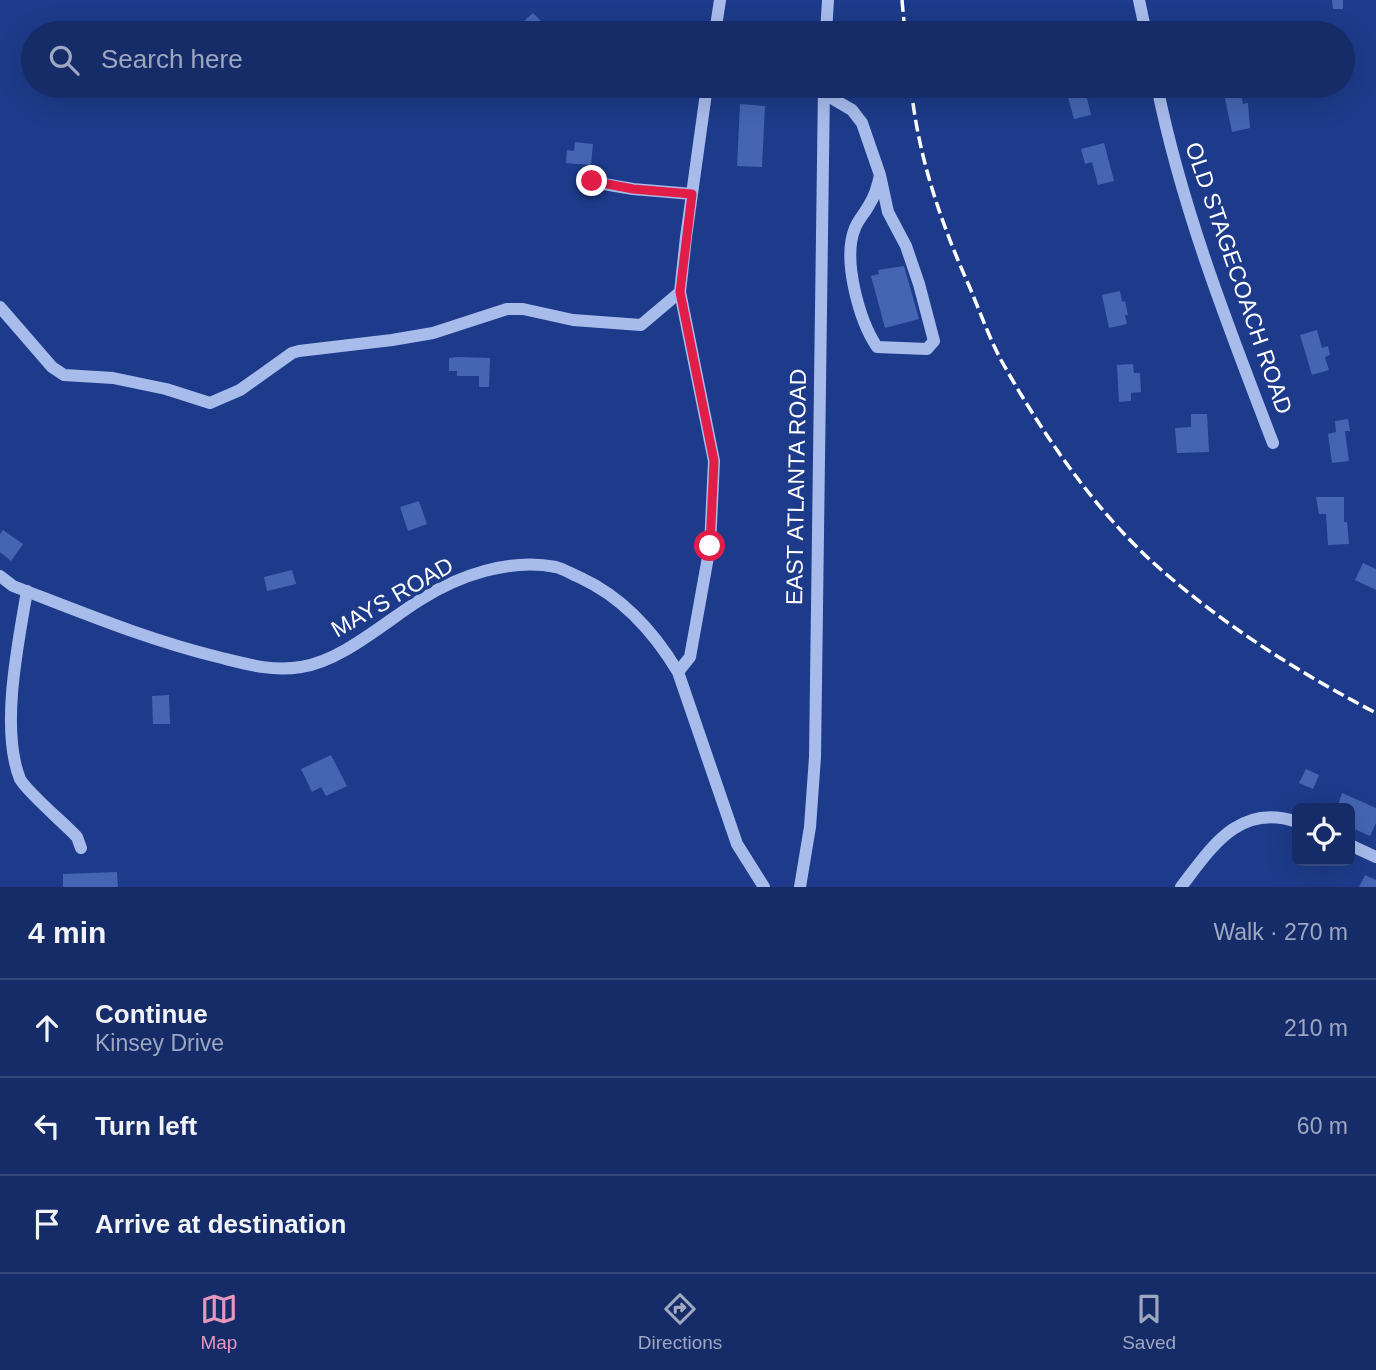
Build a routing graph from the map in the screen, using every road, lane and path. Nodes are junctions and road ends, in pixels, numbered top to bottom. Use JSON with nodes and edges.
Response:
{"nodes":[{"id":1,"x":720,"y":0,"type":"edge"},
{"id":2,"x":828,"y":0,"type":"edge"},
{"id":3,"x":1139,"y":0,"type":"edge"},
{"id":4,"x":717,"y":21,"type":"edge"},
{"id":5,"x":827,"y":21,"type":"edge"},
{"id":6,"x":1143,"y":21,"type":"edge"},
{"id":7,"x":705,"y":98,"type":"edge"},
{"id":8,"x":823,"y":98,"type":"edge"},
{"id":9,"x":835,"y":98,"type":"edge"},
{"id":10,"x":1160,"y":98,"type":"edge"},
{"id":11,"x":880,"y":175,"type":"junction"},
{"id":12,"x":592,"y":181,"type":"dead end"},
{"id":13,"x":692,"y":194,"type":"junction"},
{"id":14,"x":867,"y":209,"type":"junction"},
{"id":15,"x":888,"y":212,"type":"junction"},
{"id":16,"x":680,"y":292,"type":"junction"},
{"id":17,"x":0,"y":307,"type":"edge"},
{"id":18,"x":1273,"y":443,"type":"dead end"},
{"id":19,"x":0,"y":576,"type":"edge"},
{"id":20,"x":27,"y":591,"type":"junction"},
{"id":21,"x":678,"y":672,"type":"junction"},
{"id":22,"x":1292,"y":820,"type":"edge"},
{"id":23,"x":1355,"y":847,"type":"edge"},
{"id":24,"x":81,"y":848,"type":"dead end"},
{"id":25,"x":1376,"y":857,"type":"edge"},
{"id":26,"x":764,"y":887,"type":"edge"},
{"id":27,"x":800,"y":887,"type":"edge"},
{"id":28,"x":1181,"y":887,"type":"edge"}],
"edges":[{"from":1,"to":4,"type":"street"},
{"from":2,"to":5,"type":"street"},
{"from":3,"to":6,"type":"street"},
{"from":7,"to":13,"type":"street"},
{"from":8,"to":27,"type":"street","name":"EAST ATLANTA ROAD"},
{"from":9,"to":11,"type":"street"},
{"from":10,"to":18,"type":"street","name":"OLD STAGECOACH ROAD"},
{"from":11,"to":14,"type":"street"},
{"from":11,"to":15,"type":"street"},
{"from":12,"to":13,"type":"street"},
{"from":13,"to":16,"type":"street"},
{"from":14,"to":15,"type":"street"},
{"from":14,"to":15,"type":"street"},
{"from":16,"to":17,"type":"street"},
{"from":16,"to":21,"type":"street"},
{"from":19,"to":20,"type":"street","name":"MAYS ROAD"},
{"from":20,"to":21,"type":"street","name":"MAYS ROAD"},
{"from":20,"to":24,"type":"street"},
{"from":21,"to":26,"type":"street","name":"MAYS ROAD"},
{"from":22,"to":28,"type":"street"},
{"from":23,"to":25,"type":"street"}]}
